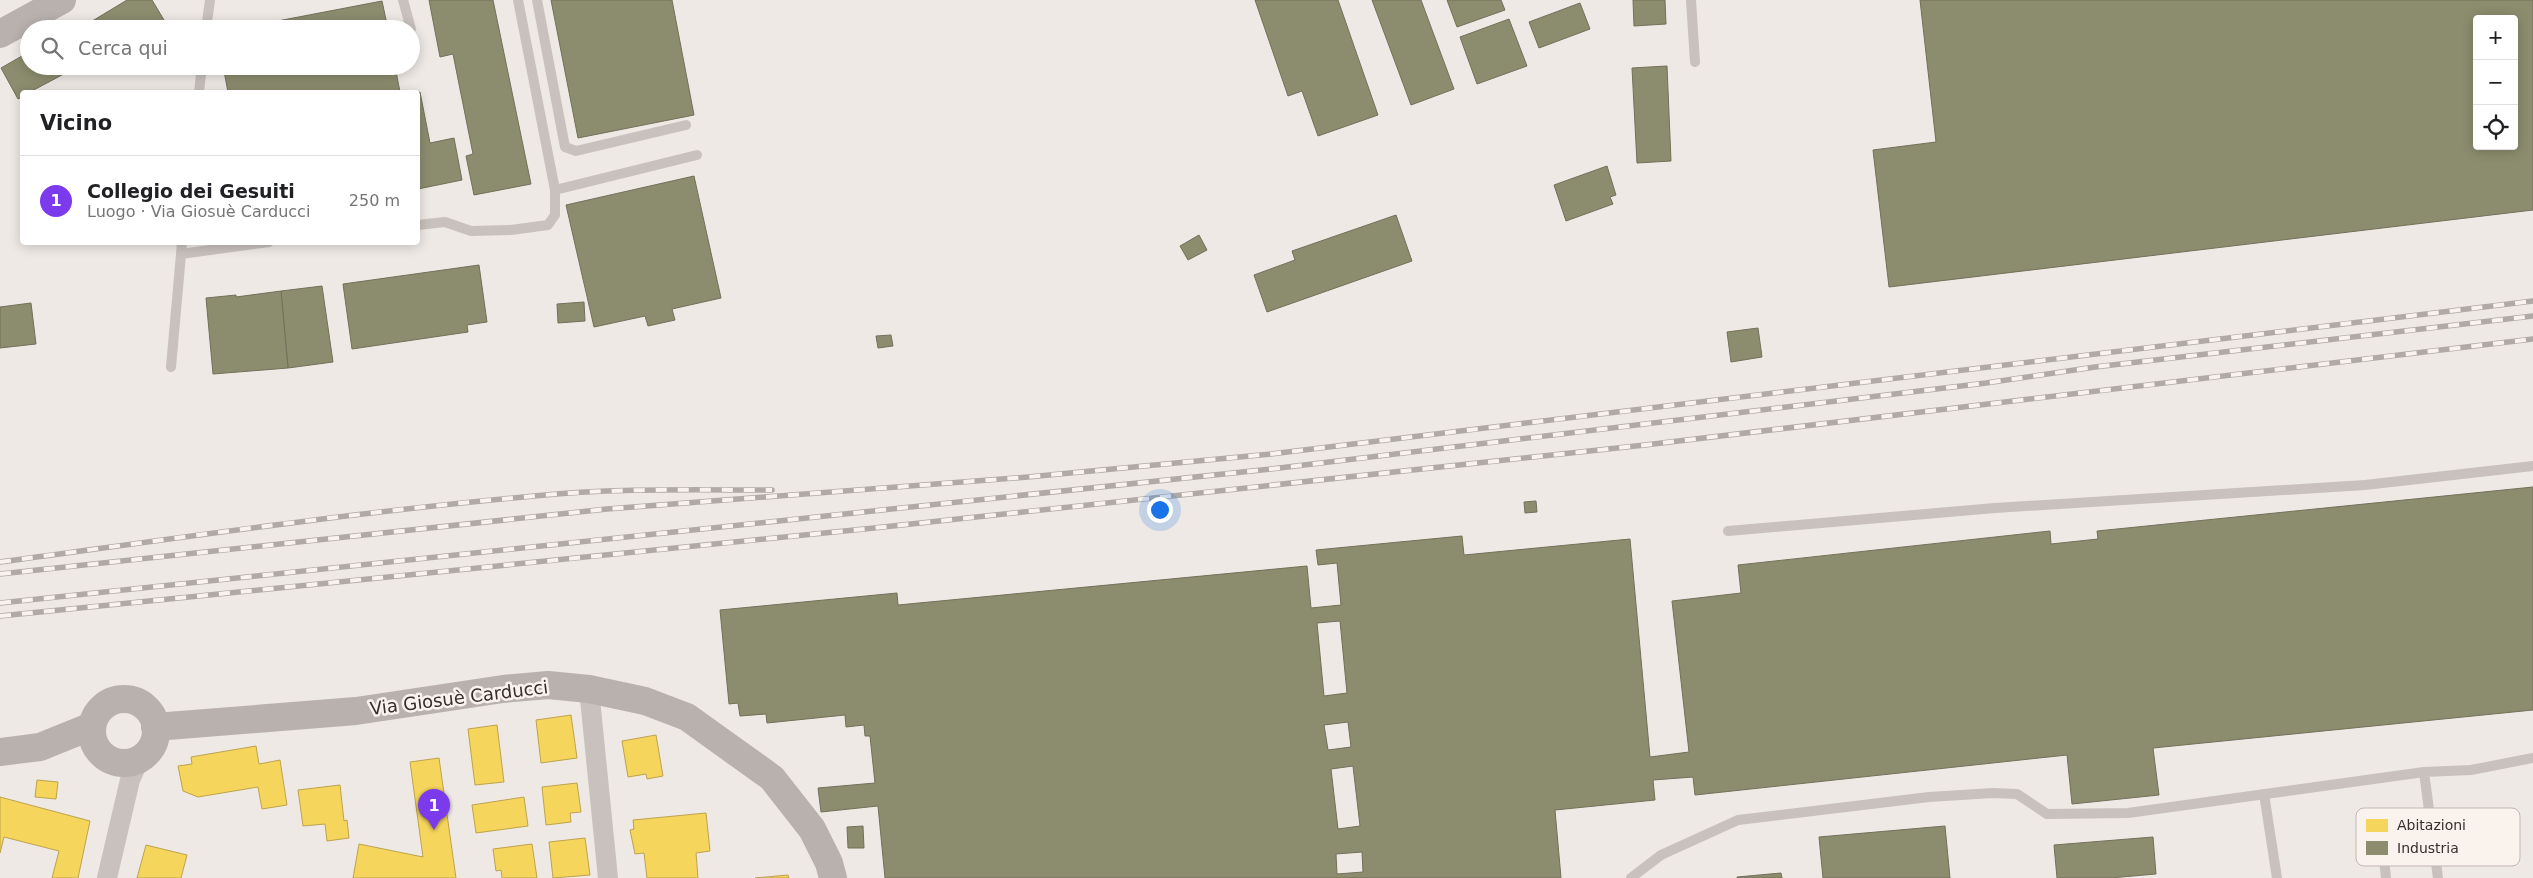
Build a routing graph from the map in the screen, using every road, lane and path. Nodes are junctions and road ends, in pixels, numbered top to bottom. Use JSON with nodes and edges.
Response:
{"nodes":[{"id":1,"x":62,"y":0,"type":"edge"},
{"id":2,"x":210,"y":0,"type":"edge"},
{"id":3,"x":403,"y":0,"type":"edge"},
{"id":4,"x":518,"y":0,"type":"edge"},
{"id":5,"x":537,"y":0,"type":"edge"},
{"id":6,"x":1691,"y":0,"type":"edge"},
{"id":7,"x":26,"y":20,"type":"edge"},
{"id":8,"x":207,"y":20,"type":"edge"},
{"id":9,"x":409,"y":20,"type":"edge"},
{"id":10,"x":20,"y":23,"type":"edge"},
{"id":11,"x":0,"y":34,"type":"edge"},
{"id":12,"x":1695,"y":62,"type":"dead end"},
{"id":13,"x":201,"y":75,"type":"edge"},
{"id":14,"x":199,"y":90,"type":"edge"},
{"id":15,"x":686,"y":125,"type":"dead end"},
{"id":16,"x":697,"y":155,"type":"dead end"},
{"id":17,"x":555,"y":190,"type":"junction"},
{"id":18,"x":420,"y":225,"type":"edge"},
{"id":19,"x":182,"y":245,"type":"edge"},
{"id":20,"x":247,"y":245,"type":"edge"},
{"id":21,"x":181,"y":254,"type":"junction"},
{"id":22,"x":170,"y":367,"type":"dead end"},
{"id":23,"x":2533,"y":466,"type":"edge"},
{"id":24,"x":1728,"y":531,"type":"dead end"},
{"id":25,"x":590,"y":689,"type":"junction"},
{"id":26,"x":92,"y":726,"type":"junction"},
{"id":27,"x":155,"y":727,"type":"junction"},
{"id":28,"x":0,"y":752,"type":"edge"},
{"id":29,"x":2533,"y":758,"type":"edge"},
{"id":30,"x":139,"y":760,"type":"junction"},
{"id":31,"x":2424,"y":772,"type":"junction"},
{"id":32,"x":2264,"y":794,"type":"junction"},
{"id":33,"x":2429,"y":808,"type":"edge"},
{"id":34,"x":106,"y":878,"type":"edge"},
{"id":35,"x":608,"y":878,"type":"edge"},
{"id":36,"x":833,"y":878,"type":"edge"},
{"id":37,"x":1631,"y":878,"type":"edge"},
{"id":38,"x":2277,"y":878,"type":"edge"}],
"edges":[{"from":1,"to":7,"type":"street"},
{"from":2,"to":8,"type":"lane"},
{"from":3,"to":9,"type":"lane"},
{"from":4,"to":17,"type":"lane"},
{"from":5,"to":15,"type":"lane"},
{"from":6,"to":12,"type":"lane"},
{"from":10,"to":11,"type":"street"},
{"from":13,"to":14,"type":"lane"},
{"from":16,"to":17,"type":"lane"},
{"from":17,"to":18,"type":"lane"},
{"from":19,"to":21,"type":"lane"},
{"from":20,"to":21,"type":"lane"},
{"from":21,"to":22,"type":"lane"},
{"from":23,"to":24,"type":"lane"},
{"from":25,"to":27,"type":"street","name":"Via Giosuè Carducci"},
{"from":25,"to":35,"type":"street"},
{"from":25,"to":36,"type":"street","name":"Via Giosuè Carducci"},
{"from":26,"to":27,"type":"street"},
{"from":26,"to":28,"type":"street"},
{"from":26,"to":30,"type":"street"},
{"from":27,"to":30,"type":"street"},
{"from":29,"to":31,"type":"lane"},
{"from":30,"to":34,"type":"street"},
{"from":31,"to":32,"type":"lane"},
{"from":31,"to":33,"type":"lane"},
{"from":32,"to":37,"type":"lane"},
{"from":32,"to":38,"type":"lane"}]}
